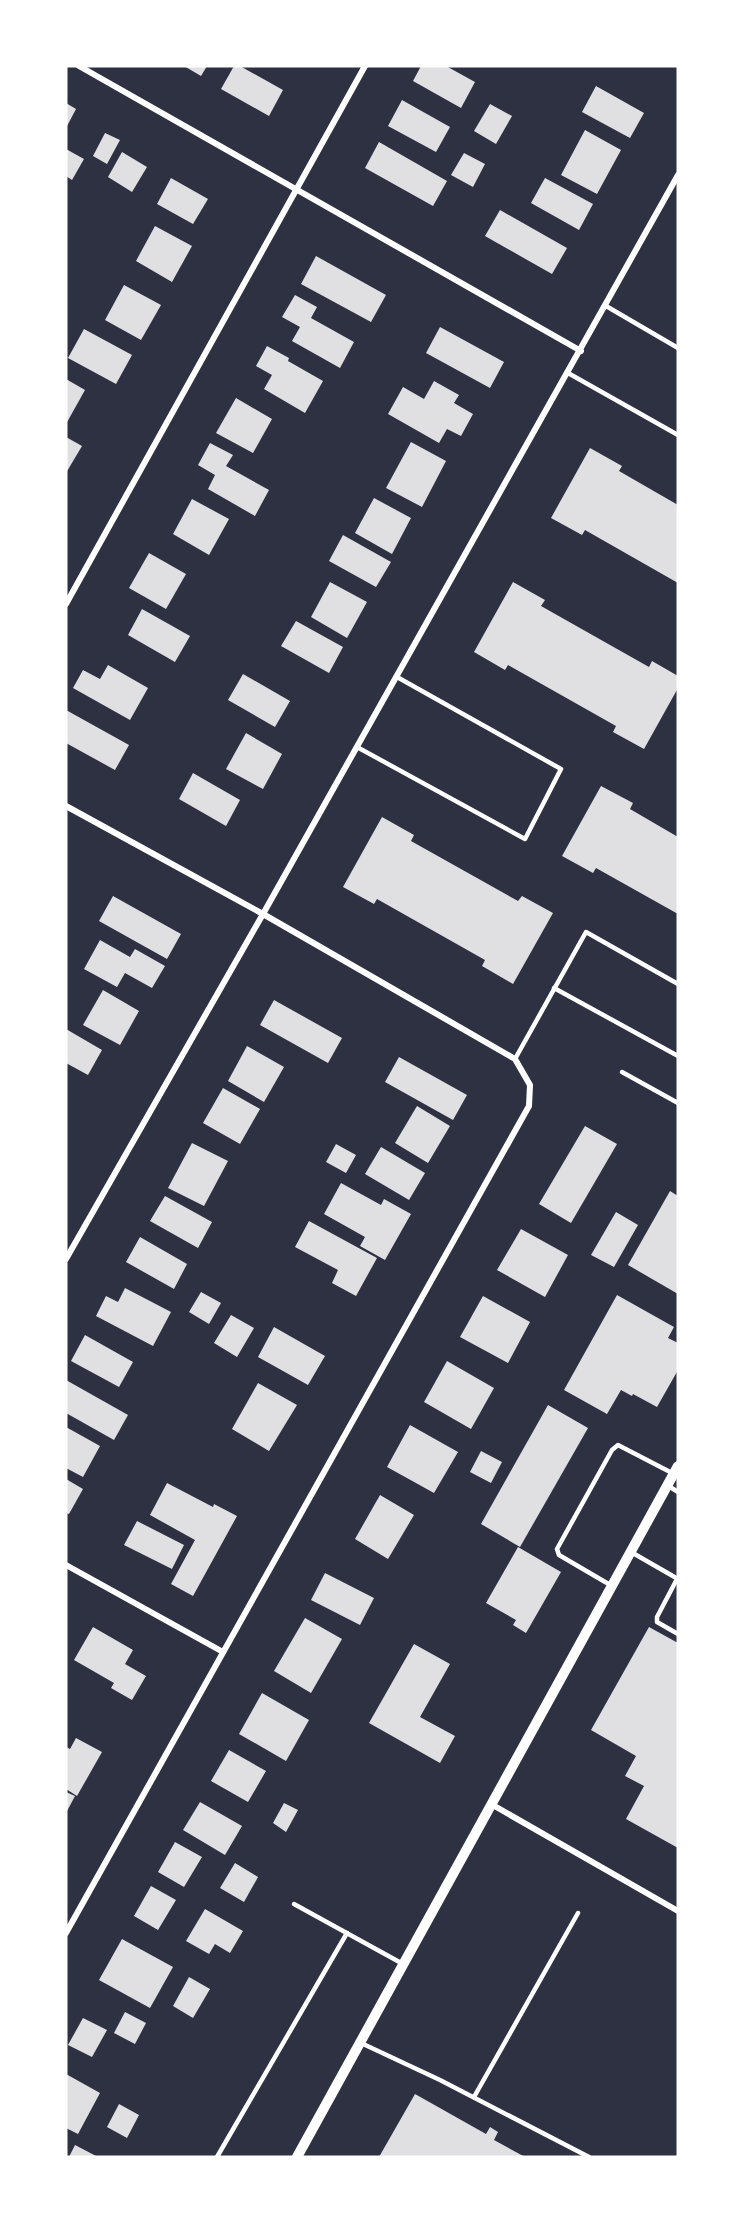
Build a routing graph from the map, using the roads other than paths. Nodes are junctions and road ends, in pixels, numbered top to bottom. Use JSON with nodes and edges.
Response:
{"nodes":[{"id":1,"x":79,"y":66,"type":"edge"},
{"id":2,"x":365,"y":66,"type":"edge"},
{"id":3,"x":678,"y":175,"type":"edge"},
{"id":4,"x":296,"y":190,"type":"junction"},
{"id":5,"x":606,"y":306,"type":"junction"},
{"id":6,"x":678,"y":348,"type":"edge"},
{"id":7,"x":580,"y":351,"type":"junction"},
{"id":8,"x":568,"y":373,"type":"junction"},
{"id":9,"x":678,"y":435,"type":"edge"},
{"id":10,"x":66,"y":604,"type":"edge"},
{"id":11,"x":397,"y":677,"type":"junction"},
{"id":12,"x":357,"y":747,"type":"junction"},
{"id":13,"x":66,"y":806,"type":"edge"},
{"id":14,"x":263,"y":914,"type":"junction"},
{"id":15,"x":678,"y":984,"type":"edge"},
{"id":16,"x":554,"y":988,"type":"junction"},
{"id":17,"x":678,"y":1056,"type":"edge"},
{"id":18,"x":515,"y":1059,"type":"junction"},
{"id":19,"x":622,"y":1072,"type":"dead end"},
{"id":20,"x":678,"y":1103,"type":"edge"},
{"id":21,"x":66,"y":1259,"type":"edge"},
{"id":22,"x":676,"y":1470,"type":"edge"},
{"id":23,"x":668,"y":1485,"type":"junction"},
{"id":24,"x":678,"y":1492,"type":"edge"},
{"id":25,"x":631,"y":1552,"type":"junction"},
{"id":26,"x":66,"y":1565,"type":"edge"},
{"id":27,"x":678,"y":1579,"type":"edge"},
{"id":28,"x":612,"y":1586,"type":"junction"},
{"id":29,"x":678,"y":1634,"type":"edge"},
{"id":30,"x":223,"y":1652,"type":"junction"},
{"id":31,"x":491,"y":1804,"type":"junction"},
{"id":32,"x":294,"y":1904,"type":"dead end"},
{"id":33,"x":678,"y":1911,"type":"edge"},
{"id":34,"x":578,"y":1913,"type":"dead end"},
{"id":35,"x":66,"y":1933,"type":"edge"},
{"id":36,"x":347,"y":1933,"type":"junction"},
{"id":37,"x":403,"y":1964,"type":"junction"},
{"id":38,"x":359,"y":2043,"type":"junction"},
{"id":39,"x":474,"y":2097,"type":"junction"},
{"id":40,"x":217,"y":2157,"type":"edge"},
{"id":41,"x":297,"y":2157,"type":"edge"},
{"id":42,"x":590,"y":2157,"type":"edge"}],
"edges":[{"from":1,"to":4,"type":"street"},
{"from":2,"to":4,"type":"street"},
{"from":3,"to":5,"type":"street"},
{"from":4,"to":7,"type":"street"},
{"from":4,"to":10,"type":"street"},
{"from":5,"to":6,"type":"lane"},
{"from":5,"to":7,"type":"street"},
{"from":7,"to":8,"type":"street"},
{"from":8,"to":9,"type":"lane"},
{"from":8,"to":11,"type":"street"},
{"from":11,"to":12,"type":"street"},
{"from":11,"to":12,"type":"lane"},
{"from":12,"to":14,"type":"street"},
{"from":13,"to":14,"type":"street"},
{"from":14,"to":18,"type":"street"},
{"from":14,"to":21,"type":"street"},
{"from":15,"to":16,"type":"lane"},
{"from":16,"to":17,"type":"lane"},
{"from":16,"to":18,"type":"lane"},
{"from":18,"to":30,"type":"street"},
{"from":19,"to":20,"type":"lane"},
{"from":22,"to":23,"type":"street"},
{"from":22,"to":28,"type":"lane"},
{"from":23,"to":24,"type":"lane"},
{"from":23,"to":25,"type":"street"},
{"from":25,"to":27,"type":"lane"},
{"from":25,"to":28,"type":"street"},
{"from":26,"to":30,"type":"street"},
{"from":27,"to":29,"type":"lane"},
{"from":28,"to":31,"type":"street"},
{"from":30,"to":35,"type":"street"},
{"from":31,"to":33,"type":"street"},
{"from":31,"to":37,"type":"street"},
{"from":32,"to":36,"type":"lane"},
{"from":34,"to":39,"type":"lane"},
{"from":36,"to":37,"type":"lane"},
{"from":36,"to":40,"type":"lane"},
{"from":37,"to":38,"type":"street"},
{"from":38,"to":39,"type":"lane"},
{"from":38,"to":41,"type":"street"},
{"from":39,"to":42,"type":"lane"}]}
